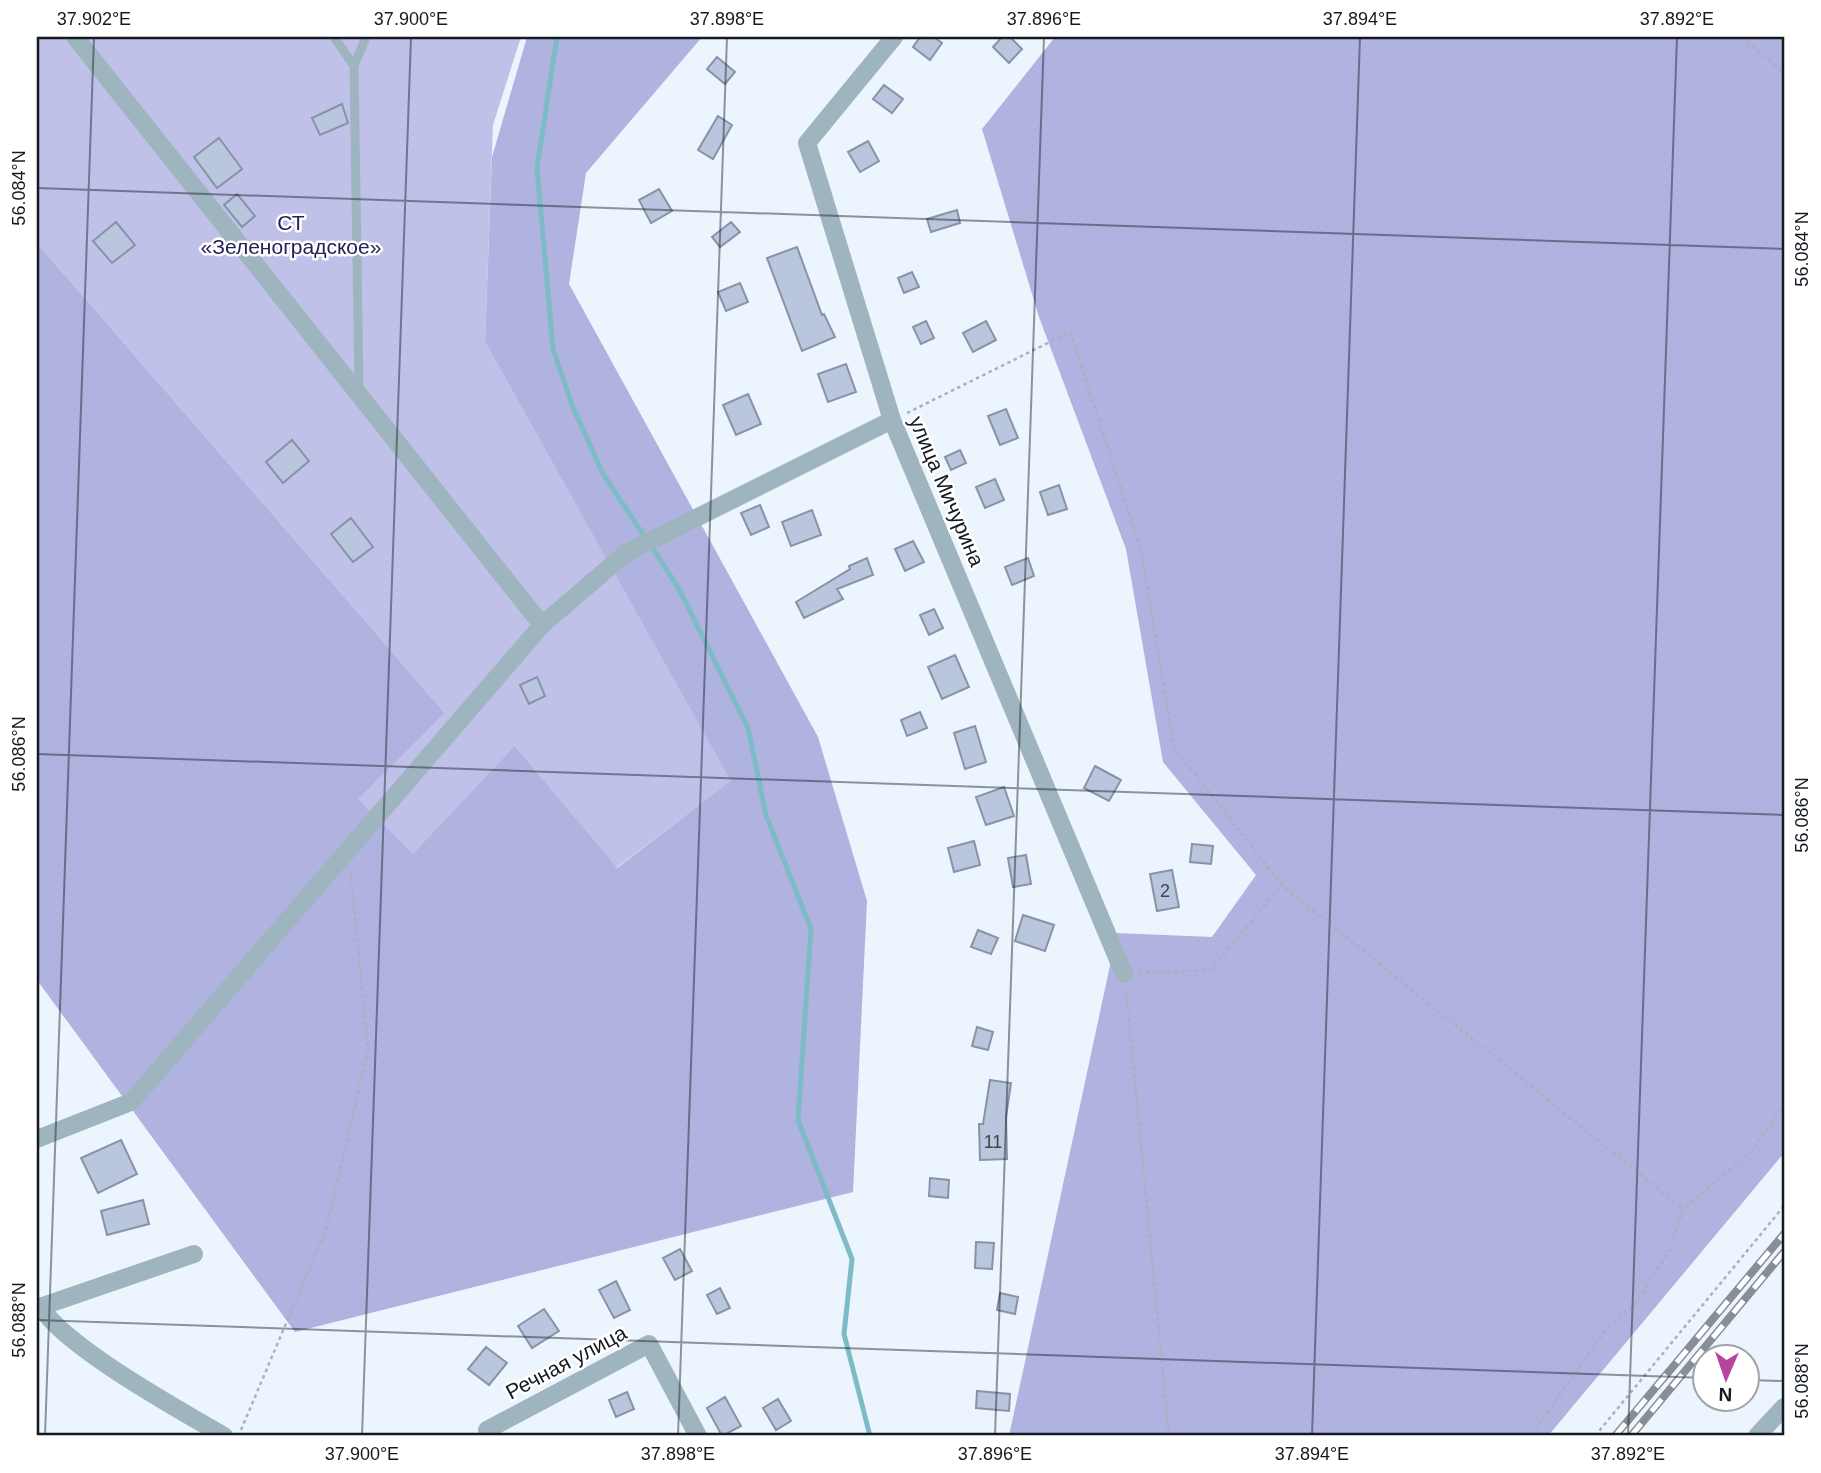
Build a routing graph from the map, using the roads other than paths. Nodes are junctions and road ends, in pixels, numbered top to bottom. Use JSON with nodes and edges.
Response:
{"nodes":[{"id":1,"x":75,"y":37,"type":"edge"},
{"id":2,"x":334,"y":37,"type":"edge"},
{"id":3,"x":366,"y":37,"type":"edge"},
{"id":4,"x":894,"y":37,"type":"edge"},
{"id":5,"x":354,"y":66,"type":"junction"},
{"id":6,"x":359,"y":395,"type":"junction"},
{"id":7,"x":892,"y":420,"type":"junction"},
{"id":8,"x":542,"y":625,"type":"junction"},
{"id":9,"x":1124,"y":974,"type":"road end"},
{"id":10,"x":37,"y":1139,"type":"edge"},
{"id":11,"x":194,"y":1254,"type":"dead end"},
{"id":12,"x":38,"y":1307,"type":"edge"},
{"id":13,"x":1784,"y":1407,"type":"edge"},
{"id":14,"x":486,"y":1430,"type":"dead end"},
{"id":15,"x":224,"y":1436,"type":"edge"},
{"id":16,"x":698,"y":1436,"type":"edge"},
{"id":17,"x":1757,"y":1436,"type":"edge"}],
"edges":[{"from":1,"to":6,"type":"street"},
{"from":2,"to":5,"type":"lane"},
{"from":3,"to":5,"type":"lane"},
{"from":4,"to":7,"type":"street","name":"улица Мичурина"},
{"from":5,"to":6,"type":"lane"},
{"from":6,"to":8,"type":"street"},
{"from":7,"to":8,"type":"street"},
{"from":7,"to":9,"type":"street","name":"улица Мичурина"},
{"from":8,"to":10,"type":"street"},
{"from":11,"to":12,"type":"street"},
{"from":12,"to":15,"type":"street"},
{"from":13,"to":17,"type":"street"},
{"from":14,"to":16,"type":"street","name":"Речная улица"}]}
